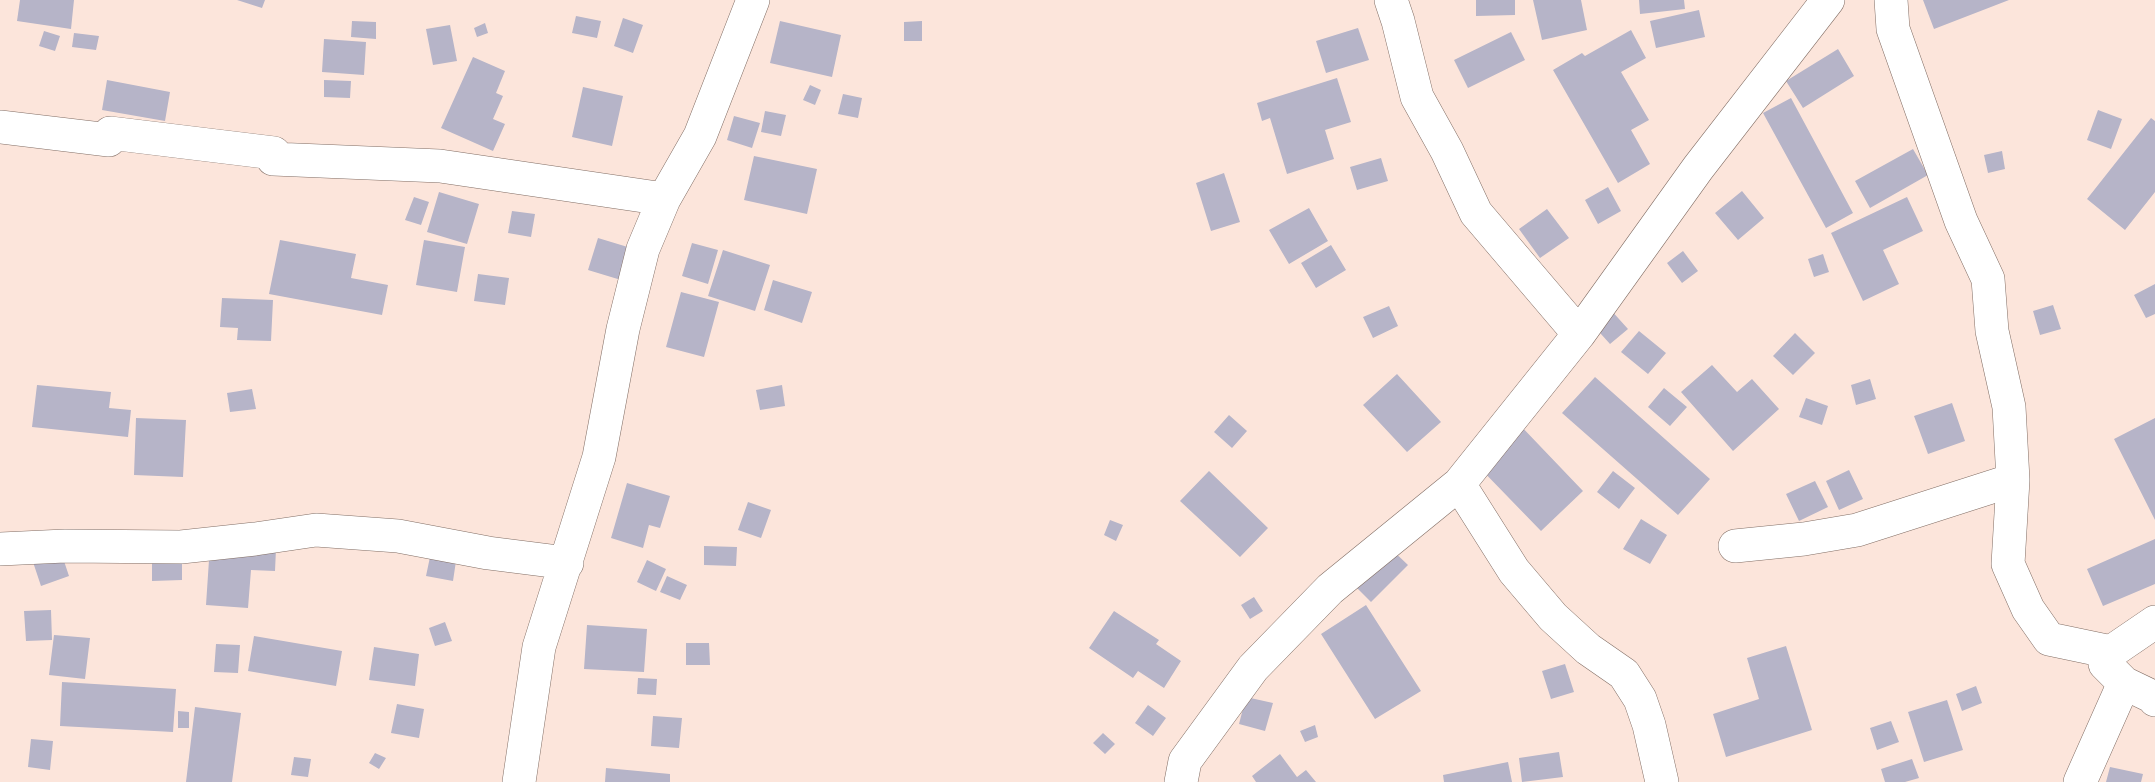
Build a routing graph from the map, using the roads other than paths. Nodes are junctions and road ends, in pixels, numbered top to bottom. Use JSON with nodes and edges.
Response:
{"nodes":[{"id":1,"x":753,"y":0,"type":"edge"},
{"id":2,"x":1391,"y":0,"type":"edge"},
{"id":3,"x":1828,"y":0,"type":"edge"},
{"id":4,"x":1891,"y":0,"type":"edge"},
{"id":5,"x":0,"y":127,"type":"edge"},
{"id":6,"x":664,"y":199,"type":"junction"},
{"id":7,"x":1579,"y":334,"type":"junction"},
{"id":8,"x":2013,"y":480,"type":"junction"},
{"id":9,"x":1458,"y":484,"type":"junction"},
{"id":10,"x":1735,"y":546,"type":"dead end"},
{"id":11,"x":0,"y":549,"type":"edge"},
{"id":12,"x":567,"y":563,"type":"junction"},
{"id":13,"x":2155,"y":622,"type":"edge"},
{"id":14,"x":2111,"y":652,"type":"junction"},
{"id":15,"x":2124,"y":683,"type":"junction"},
{"id":16,"x":2155,"y":700,"type":"edge"},
{"id":17,"x":519,"y":782,"type":"edge"},
{"id":18,"x":1181,"y":782,"type":"edge"},
{"id":19,"x":1662,"y":782,"type":"edge"},
{"id":20,"x":2080,"y":782,"type":"edge"}],
"edges":[{"from":1,"to":6,"type":"street"},
{"from":2,"to":7,"type":"street"},
{"from":3,"to":7,"type":"street"},
{"from":4,"to":8,"type":"street"},
{"from":5,"to":6,"type":"street"},
{"from":6,"to":12,"type":"street"},
{"from":7,"to":9,"type":"street"},
{"from":8,"to":10,"type":"street"},
{"from":8,"to":14,"type":"street"},
{"from":9,"to":18,"type":"street"},
{"from":9,"to":19,"type":"street"},
{"from":11,"to":12,"type":"street"},
{"from":12,"to":17,"type":"street"},
{"from":13,"to":14,"type":"street"},
{"from":14,"to":15,"type":"street"},
{"from":15,"to":16,"type":"street"},
{"from":15,"to":20,"type":"street"}]}
